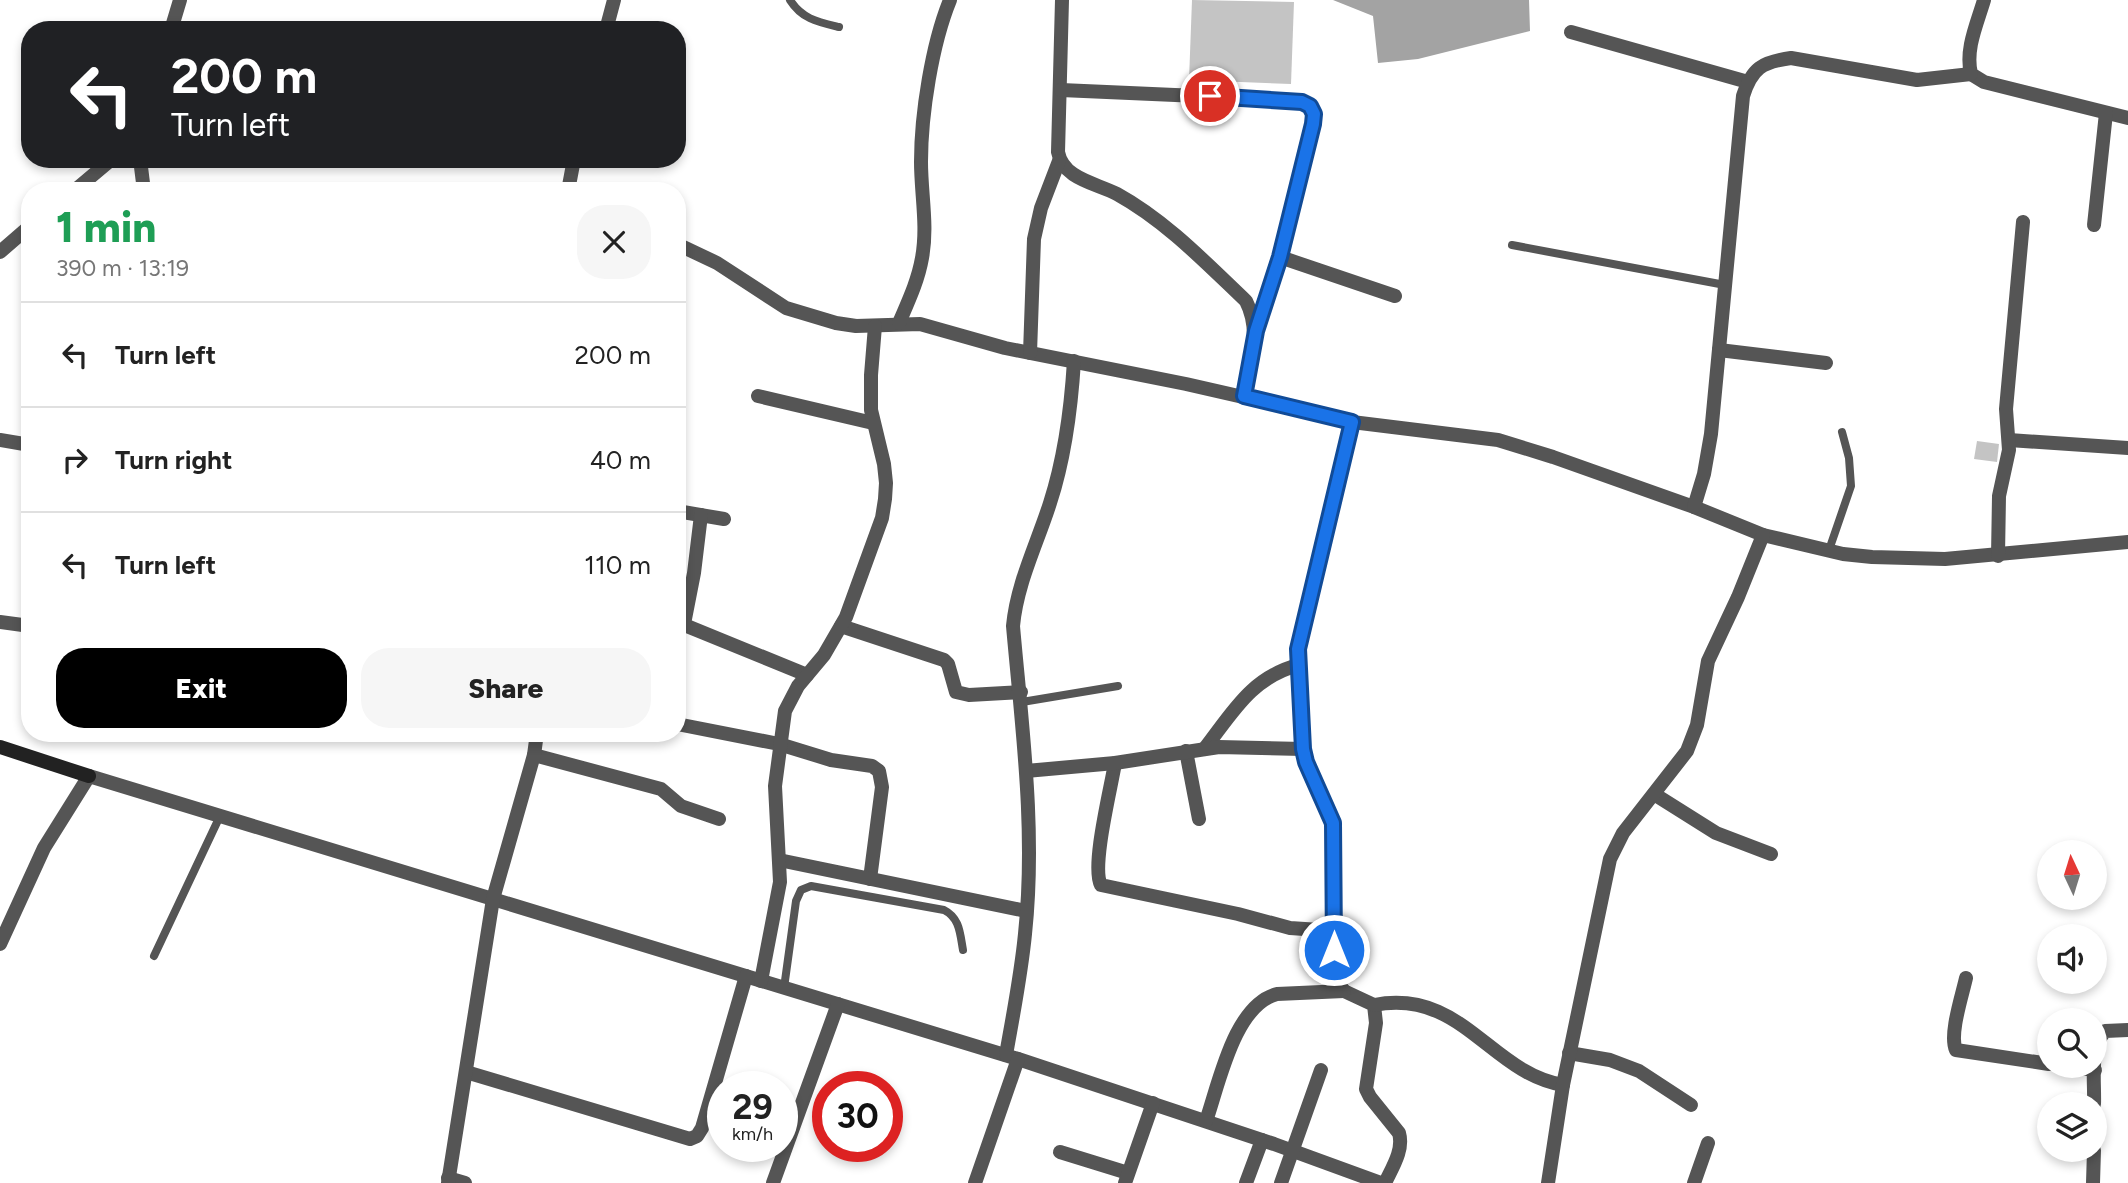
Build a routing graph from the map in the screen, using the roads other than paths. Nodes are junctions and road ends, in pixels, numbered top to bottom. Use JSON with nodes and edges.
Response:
{"nodes":[{"id":1,"x":180,"y":0,"type":"edge"},
{"id":2,"x":614,"y":0,"type":"edge"},
{"id":3,"x":790,"y":0,"type":"edge"},
{"id":4,"x":950,"y":0,"type":"edge"},
{"id":5,"x":1062,"y":0,"type":"edge"},
{"id":6,"x":1984,"y":0,"type":"edge"},
{"id":7,"x":174,"y":21,"type":"edge"},
{"id":8,"x":608,"y":21,"type":"edge"},
{"id":9,"x":839,"y":27,"type":"dead end"},
{"id":10,"x":1571,"y":32,"type":"dead end"},
{"id":11,"x":1971,"y":74,"type":"junction"},
{"id":12,"x":1748,"y":82,"type":"junction"},
{"id":13,"x":1060,"y":90,"type":"junction"},
{"id":14,"x":2106,"y":113,"type":"junction"},
{"id":15,"x":2128,"y":118,"type":"edge"},
{"id":16,"x":1059,"y":161,"type":"junction"},
{"id":17,"x":101,"y":168,"type":"edge"},
{"id":18,"x":85,"y":182,"type":"edge"},
{"id":19,"x":2023,"y":222,"type":"dead end"},
{"id":20,"x":2094,"y":225,"type":"dead end"},
{"id":21,"x":21,"y":234,"type":"edge"},
{"id":22,"x":1513,"y":245,"type":"dead end"},
{"id":23,"x":686,"y":248,"type":"edge"},
{"id":24,"x":0,"y":253,"type":"edge"},
{"id":25,"x":1280,"y":257,"type":"junction"},
{"id":26,"x":1725,"y":285,"type":"junction"},
{"id":27,"x":1395,"y":296,"type":"dead end"},
{"id":28,"x":899,"y":323,"type":"junction"},
{"id":29,"x":875,"y":326,"type":"junction"},
{"id":30,"x":1256,"y":331,"type":"junction"},
{"id":31,"x":1719,"y":350,"type":"junction"},
{"id":32,"x":1030,"y":353,"type":"junction"},
{"id":33,"x":1074,"y":361,"type":"junction"},
{"id":34,"x":1826,"y":363,"type":"dead end"},
{"id":35,"x":758,"y":396,"type":"dead end"},
{"id":36,"x":1244,"y":396,"type":"junction"},
{"id":37,"x":1352,"y":422,"type":"junction"},
{"id":38,"x":873,"y":423,"type":"junction"},
{"id":39,"x":1842,"y":432,"type":"dead end"},
{"id":40,"x":0,"y":440,"type":"edge"},
{"id":41,"x":2009,"y":440,"type":"junction"},
{"id":42,"x":21,"y":444,"type":"edge"},
{"id":43,"x":2128,"y":448,"type":"edge"},
{"id":44,"x":1694,"y":506,"type":"junction"},
{"id":45,"x":686,"y":512,"type":"edge"},
{"id":46,"x":701,"y":515,"type":"junction"},
{"id":47,"x":724,"y":519,"type":"dead end"},
{"id":48,"x":1763,"y":535,"type":"junction"},
{"id":49,"x":2128,"y":542,"type":"edge"},
{"id":50,"x":1829,"y":550,"type":"junction"},
{"id":51,"x":1998,"y":556,"type":"junction"},
{"id":52,"x":686,"y":604,"type":"edge"},
{"id":53,"x":0,"y":622,"type":"edge"},
{"id":54,"x":21,"y":625,"type":"edge"},
{"id":55,"x":686,"y":625,"type":"edge"},
{"id":56,"x":841,"y":626,"type":"junction"},
{"id":57,"x":1298,"y":665,"type":"junction"},
{"id":58,"x":807,"y":675,"type":"junction"},
{"id":59,"x":1118,"y":685,"type":"dead end"},
{"id":60,"x":1021,"y":697,"type":"junction"},
{"id":61,"x":686,"y":726,"type":"edge"},
{"id":62,"x":536,"y":742,"type":"edge"},
{"id":63,"x":779,"y":744,"type":"junction"},
{"id":64,"x":0,"y":747,"type":"edge"},
{"id":65,"x":1205,"y":748,"type":"junction"},
{"id":66,"x":1303,"y":749,"type":"junction"},
{"id":67,"x":1186,"y":751,"type":"junction"},
{"id":68,"x":534,"y":755,"type":"junction"},
{"id":69,"x":1115,"y":763,"type":"junction"},
{"id":70,"x":1027,"y":771,"type":"junction"},
{"id":71,"x":89,"y":776,"type":"junction"},
{"id":72,"x":1654,"y":794,"type":"junction"},
{"id":73,"x":220,"y":816,"type":"junction"},
{"id":74,"x":719,"y":819,"type":"dead end"},
{"id":75,"x":1199,"y":819,"type":"dead end"},
{"id":76,"x":1771,"y":854,"type":"dead end"},
{"id":77,"x":779,"y":860,"type":"junction"},
{"id":78,"x":870,"y":879,"type":"junction"},
{"id":79,"x":493,"y":899,"type":"junction"},
{"id":80,"x":1026,"y":911,"type":"junction"},
{"id":81,"x":1334,"y":931,"type":"junction"},
{"id":82,"x":0,"y":944,"type":"edge"},
{"id":83,"x":963,"y":950,"type":"dead end"},
{"id":84,"x":154,"y":956,"type":"dead end"},
{"id":85,"x":746,"y":976,"type":"junction"},
{"id":86,"x":1966,"y":978,"type":"dead end"},
{"id":87,"x":761,"y":981,"type":"junction"},
{"id":88,"x":784,"y":988,"type":"junction"},
{"id":89,"x":1344,"y":991,"type":"junction"},
{"id":90,"x":838,"y":1004,"type":"junction"},
{"id":91,"x":1374,"y":1005,"type":"junction"},
{"id":92,"x":2128,"y":1030,"type":"edge"},
{"id":93,"x":2107,"y":1031,"type":"edge"},
{"id":94,"x":1569,"y":1053,"type":"junction"},
{"id":95,"x":1012,"y":1057,"type":"junction"},
{"id":96,"x":2037,"y":1062,"type":"edge"},
{"id":97,"x":1321,"y":1070,"type":"dead end"},
{"id":98,"x":466,"y":1072,"type":"junction"},
{"id":99,"x":1563,"y":1085,"type":"junction"},
{"id":100,"x":1153,"y":1103,"type":"junction"},
{"id":101,"x":1690,"y":1105,"type":"dead end"},
{"id":102,"x":1206,"y":1121,"type":"junction"},
{"id":103,"x":1262,"y":1140,"type":"junction"},
{"id":104,"x":1708,"y":1143,"type":"dead end"},
{"id":105,"x":1292,"y":1151,"type":"junction"},
{"id":106,"x":1060,"y":1152,"type":"dead end"},
{"id":107,"x":2094,"y":1162,"type":"edge"},
{"id":108,"x":1126,"y":1178,"type":"edge"},
{"id":109,"x":448,"y":1181,"type":"edge"},
{"id":110,"x":979,"y":1182,"type":"edge"},
{"id":111,"x":465,"y":1183,"type":"edge"},
{"id":112,"x":773,"y":1183,"type":"edge"},
{"id":113,"x":1246,"y":1183,"type":"edge"},
{"id":114,"x":1281,"y":1183,"type":"edge"},
{"id":115,"x":1383,"y":1183,"type":"edge"},
{"id":116,"x":1548,"y":1183,"type":"edge"},
{"id":117,"x":1694,"y":1183,"type":"edge"},
{"id":118,"x":2093,"y":1183,"type":"edge"}],
"edges":[{"from":1,"to":7,"type":"street"},
{"from":2,"to":8,"type":"street"},
{"from":3,"to":9,"type":"lane"},
{"from":4,"to":28,"type":"street"},
{"from":5,"to":13,"type":"street"},
{"from":6,"to":11,"type":"street"},
{"from":10,"to":12,"type":"street"},
{"from":11,"to":12,"type":"street"},
{"from":11,"to":14,"type":"street"},
{"from":12,"to":26,"type":"street"},
{"from":13,"to":16,"type":"street"},
{"from":13,"to":25,"type":"street"},
{"from":14,"to":15,"type":"street"},
{"from":14,"to":20,"type":"street"},
{"from":16,"to":30,"type":"street"},
{"from":16,"to":32,"type":"street"},
{"from":17,"to":18,"type":"street"},
{"from":19,"to":41,"type":"street"},
{"from":21,"to":24,"type":"street"},
{"from":22,"to":26,"type":"lane"},
{"from":23,"to":29,"type":"street"},
{"from":25,"to":27,"type":"street"},
{"from":25,"to":30,"type":"street"},
{"from":26,"to":31,"type":"street"},
{"from":28,"to":29,"type":"street"},
{"from":28,"to":32,"type":"street"},
{"from":29,"to":38,"type":"street"},
{"from":30,"to":36,"type":"street"},
{"from":31,"to":34,"type":"street"},
{"from":31,"to":44,"type":"street"},
{"from":32,"to":33,"type":"street"},
{"from":33,"to":36,"type":"street"},
{"from":33,"to":60,"type":"street"},
{"from":35,"to":38,"type":"street"},
{"from":36,"to":37,"type":"street"},
{"from":37,"to":44,"type":"street"},
{"from":37,"to":57,"type":"street"},
{"from":38,"to":56,"type":"street"},
{"from":39,"to":50,"type":"lane"},
{"from":40,"to":42,"type":"street"},
{"from":41,"to":43,"type":"street"},
{"from":41,"to":51,"type":"street"},
{"from":44,"to":48,"type":"street"},
{"from":45,"to":46,"type":"street"},
{"from":46,"to":47,"type":"street"},
{"from":46,"to":52,"type":"street"},
{"from":48,"to":50,"type":"street"},
{"from":48,"to":72,"type":"street"},
{"from":49,"to":51,"type":"street"},
{"from":50,"to":51,"type":"street"},
{"from":53,"to":54,"type":"street"},
{"from":55,"to":58,"type":"street"},
{"from":56,"to":58,"type":"street"},
{"from":56,"to":60,"type":"street"},
{"from":57,"to":65,"type":"street"},
{"from":57,"to":66,"type":"street"},
{"from":58,"to":63,"type":"street"},
{"from":59,"to":60,"type":"lane"},
{"from":60,"to":70,"type":"street"},
{"from":61,"to":63,"type":"street"},
{"from":62,"to":68,"type":"street"},
{"from":63,"to":77,"type":"street"},
{"from":63,"to":78,"type":"street"},
{"from":64,"to":71,"type":"street"},
{"from":65,"to":66,"type":"street"},
{"from":65,"to":67,"type":"street"},
{"from":66,"to":81,"type":"street"},
{"from":67,"to":69,"type":"street"},
{"from":67,"to":75,"type":"street"},
{"from":68,"to":74,"type":"street"},
{"from":68,"to":79,"type":"street"},
{"from":69,"to":70,"type":"street"},
{"from":69,"to":81,"type":"street"},
{"from":70,"to":80,"type":"street"},
{"from":71,"to":73,"type":"street"},
{"from":71,"to":82,"type":"street"},
{"from":72,"to":76,"type":"street"},
{"from":72,"to":94,"type":"street"},
{"from":73,"to":79,"type":"street"},
{"from":73,"to":84,"type":"lane"},
{"from":77,"to":78,"type":"street"},
{"from":77,"to":87,"type":"street"},
{"from":78,"to":80,"type":"street"},
{"from":79,"to":85,"type":"street"},
{"from":79,"to":98,"type":"street"},
{"from":80,"to":95,"type":"street"},
{"from":81,"to":89,"type":"street"},
{"from":83,"to":88,"type":"lane"},
{"from":85,"to":87,"type":"street"},
{"from":85,"to":98,"type":"street"},
{"from":86,"to":96,"type":"street"},
{"from":87,"to":88,"type":"street"},
{"from":88,"to":90,"type":"street"},
{"from":89,"to":91,"type":"street"},
{"from":89,"to":102,"type":"street"},
{"from":90,"to":95,"type":"street"},
{"from":90,"to":112,"type":"street"},
{"from":91,"to":99,"type":"street"},
{"from":91,"to":115,"type":"street"},
{"from":92,"to":93,"type":"street"},
{"from":94,"to":99,"type":"street"},
{"from":94,"to":101,"type":"street"},
{"from":95,"to":100,"type":"street"},
{"from":95,"to":110,"type":"street"},
{"from":97,"to":105,"type":"street"},
{"from":98,"to":109,"type":"street"},
{"from":99,"to":116,"type":"street"},
{"from":100,"to":102,"type":"street"},
{"from":100,"to":108,"type":"street"},
{"from":102,"to":103,"type":"street"},
{"from":103,"to":105,"type":"street"},
{"from":103,"to":113,"type":"street"},
{"from":104,"to":117,"type":"street"},
{"from":105,"to":114,"type":"street"},
{"from":105,"to":115,"type":"street"},
{"from":106,"to":108,"type":"street"},
{"from":107,"to":118,"type":"street"},
{"from":109,"to":111,"type":"street"}]}
